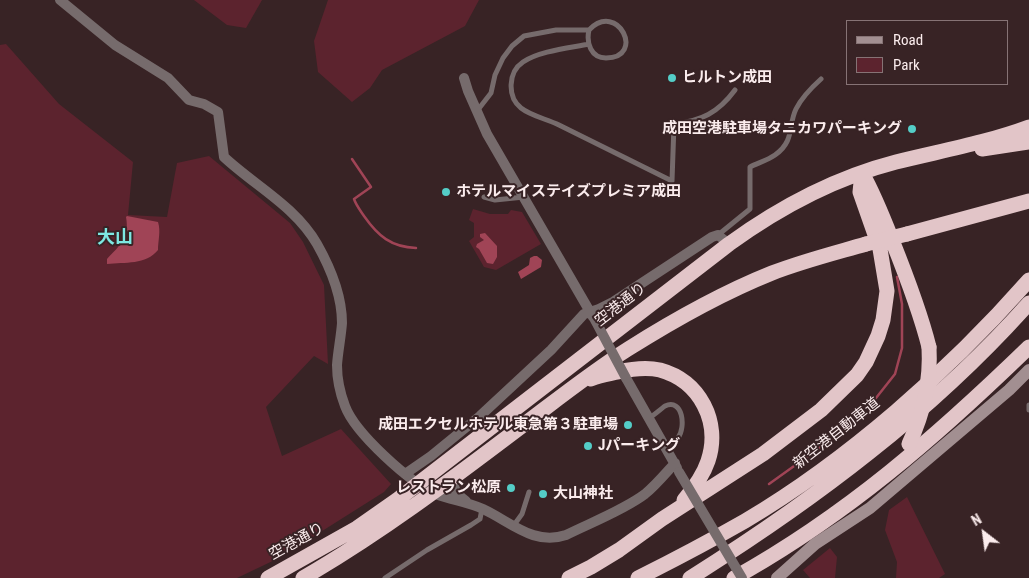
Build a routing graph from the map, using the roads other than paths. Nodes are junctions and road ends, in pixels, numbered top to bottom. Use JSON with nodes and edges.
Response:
{"nodes":[{"id":1,"x":60,"y":0,"type":"edge"},
{"id":2,"x":589,"y":30,"type":"junction"},
{"id":3,"x":589,"y":44,"type":"junction"},
{"id":4,"x":464,"y":78,"type":"dead end"},
{"id":5,"x":822,"y":79,"type":"dead end"},
{"id":6,"x":735,"y":90,"type":"dead end"},
{"id":7,"x":477,"y":111,"type":"junction"},
{"id":8,"x":1029,"y":127,"type":"edge"},
{"id":9,"x":1029,"y":142,"type":"edge"},
{"id":10,"x":955,"y":148,"type":"junction"},
{"id":11,"x":862,"y":173,"type":"junction"},
{"id":12,"x":524,"y":197,"type":"junction"},
{"id":13,"x":484,"y":198,"type":"dead end"},
{"id":14,"x":1029,"y":201,"type":"edge"},
{"id":15,"x":724,"y":239,"type":"junction"},
{"id":16,"x":1029,"y":280,"type":"edge"},
{"id":17,"x":1029,"y":303,"type":"edge"},
{"id":18,"x":592,"y":316,"type":"junction"},
{"id":19,"x":1029,"y":347,"type":"edge"},
{"id":20,"x":1029,"y":370,"type":"edge"},
{"id":21,"x":576,"y":385,"type":"junction"},
{"id":22,"x":1029,"y":404,"type":"edge"},
{"id":23,"x":1029,"y":410,"type":"edge"},
{"id":24,"x":649,"y":418,"type":"junction"},
{"id":25,"x":666,"y":449,"type":"junction"},
{"id":26,"x":677,"y":468,"type":"junction"},
{"id":27,"x":405,"y":474,"type":"junction"},
{"id":28,"x":455,"y":477,"type":"junction"},
{"id":29,"x":419,"y":483,"type":"junction"},
{"id":30,"x":529,"y":492,"type":"dead end"},
{"id":31,"x":434,"y":493,"type":"junction"},
{"id":32,"x":861,"y":496,"type":"junction"},
{"id":33,"x":471,"y":505,"type":"junction"},
{"id":34,"x":482,"y":508,"type":"junction"},
{"id":35,"x":662,"y":519,"type":"junction"},
{"id":36,"x":514,"y":525,"type":"junction"},
{"id":37,"x":268,"y":578,"type":"edge"},
{"id":38,"x":303,"y":578,"type":"edge"},
{"id":39,"x":385,"y":578,"type":"edge"},
{"id":40,"x":569,"y":578,"type":"edge"},
{"id":41,"x":638,"y":578,"type":"edge"},
{"id":42,"x":690,"y":578,"type":"edge"},
{"id":43,"x":734,"y":578,"type":"edge"},
{"id":44,"x":742,"y":578,"type":"edge"},
{"id":45,"x":777,"y":578,"type":"edge"}],
"edges":[{"from":1,"to":27,"type":"street"},
{"from":2,"to":3,"type":"lane"},
{"from":2,"to":3,"type":"lane"},
{"from":2,"to":7,"type":"lane"},
{"from":3,"to":6,"type":"lane"},
{"from":4,"to":7,"type":"street"},
{"from":5,"to":15,"type":"lane"},
{"from":7,"to":12,"type":"street"},
{"from":8,"to":10,"type":"highway","name":"空港通り"},
{"from":9,"to":10,"type":"highway"},
{"from":10,"to":11,"type":"highway","name":"空港通り"},
{"from":11,"to":15,"type":"highway","name":"空港通り"},
{"from":11,"to":32,"type":"highway","bridge":true},
{"from":11,"to":35,"type":"highway"},
{"from":12,"to":13,"type":"lane"},
{"from":12,"to":18,"type":"street"},
{"from":14,"to":21,"type":"highway","bridge":true},
{"from":15,"to":18,"type":"street"},
{"from":15,"to":29,"type":"highway","name":"空港通り"},
{"from":16,"to":41,"type":"highway","name":"新空港自動車道"},
{"from":17,"to":42,"type":"highway"},
{"from":18,"to":24,"type":"street","bridge":true},
{"from":18,"to":27,"type":"street"},
{"from":19,"to":32,"type":"highway"},
{"from":20,"to":45,"type":"street"},
{"from":21,"to":28,"type":"highway"},
{"from":21,"to":35,"type":"highway"},
{"from":22,"to":23,"type":"lane"},
{"from":24,"to":25,"type":"street"},
{"from":24,"to":25,"type":"lane"},
{"from":25,"to":26,"type":"street"},
{"from":26,"to":36,"type":"street"},
{"from":26,"to":44,"type":"street","bridge":true},
{"from":27,"to":29,"type":"street"},
{"from":28,"to":31,"type":"highway"},
{"from":28,"to":33,"type":"street"},
{"from":29,"to":31,"type":"street"},
{"from":29,"to":37,"type":"highway","name":"空港通り"},
{"from":30,"to":36,"type":"lane"},
{"from":31,"to":33,"type":"street"},
{"from":31,"to":38,"type":"highway"},
{"from":32,"to":43,"type":"highway"},
{"from":33,"to":34,"type":"street"},
{"from":34,"to":36,"type":"street"},
{"from":34,"to":39,"type":"lane"},
{"from":35,"to":40,"type":"highway"}]}
